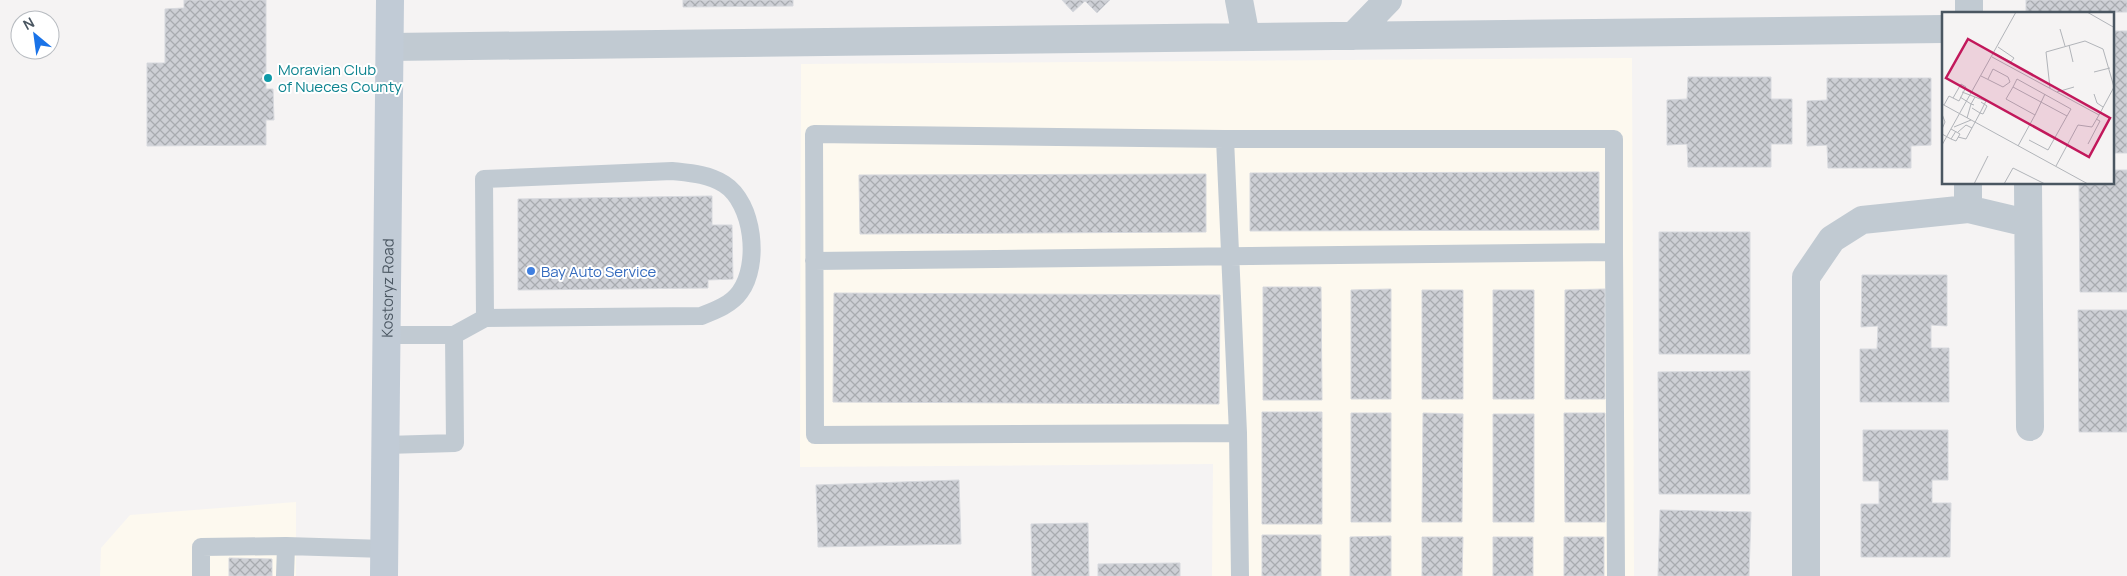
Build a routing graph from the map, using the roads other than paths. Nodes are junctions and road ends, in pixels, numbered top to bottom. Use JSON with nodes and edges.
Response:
{"nodes":[{"id":1,"x":390,"y":0,"type":"edge"},
{"id":2,"x":1238,"y":0,"type":"edge"},
{"id":3,"x":1388,"y":0,"type":"edge"},
{"id":4,"x":1942,"y":29,"type":"edge"},
{"id":5,"x":1353,"y":36,"type":"junction"},
{"id":6,"x":1246,"y":37,"type":"junction"},
{"id":7,"x":390,"y":48,"type":"junction"},
{"id":8,"x":1225,"y":138,"type":"junction"},
{"id":9,"x":2028,"y":185,"type":"edge"},
{"id":10,"x":1968,"y":196,"type":"edge"},
{"id":11,"x":2027,"y":223,"type":"junction"},
{"id":12,"x":1614,"y":252,"type":"junction"},
{"id":13,"x":1232,"y":255,"type":"junction"},
{"id":14,"x":814,"y":261,"type":"junction"},
{"id":15,"x":485,"y":318,"type":"junction"},
{"id":16,"x":387,"y":335,"type":"junction"},
{"id":17,"x":454,"y":336,"type":"junction"},
{"id":18,"x":2030,"y":427,"type":"dead end"},
{"id":19,"x":1238,"y":433,"type":"junction"},
{"id":20,"x":386,"y":445,"type":"junction"},
{"id":21,"x":286,"y":546,"type":"junction"},
{"id":22,"x":385,"y":549,"type":"junction"},
{"id":23,"x":201,"y":576,"type":"edge"},
{"id":24,"x":285,"y":576,"type":"edge"},
{"id":25,"x":384,"y":576,"type":"edge"},
{"id":26,"x":1240,"y":576,"type":"edge"},
{"id":27,"x":1616,"y":576,"type":"edge"},
{"id":28,"x":1806,"y":576,"type":"edge"}],
"edges":[{"from":1,"to":7,"type":"main road","name":"Kostoryz Road"},
{"from":2,"to":6,"type":"street"},
{"from":3,"to":5,"type":"street"},
{"from":4,"to":5,"type":"street"},
{"from":5,"to":6,"type":"street"},
{"from":6,"to":7,"type":"street"},
{"from":7,"to":16,"type":"main road","name":"Kostoryz Road"},
{"from":8,"to":12,"type":"lane"},
{"from":8,"to":13,"type":"lane"},
{"from":8,"to":14,"type":"lane"},
{"from":9,"to":11,"type":"street"},
{"from":10,"to":11,"type":"street"},
{"from":10,"to":28,"type":"street"},
{"from":11,"to":18,"type":"street"},
{"from":12,"to":13,"type":"lane"},
{"from":12,"to":27,"type":"lane"},
{"from":13,"to":14,"type":"lane"},
{"from":13,"to":19,"type":"lane"},
{"from":14,"to":19,"type":"lane"},
{"from":15,"to":15,"type":"lane"},
{"from":15,"to":17,"type":"lane"},
{"from":16,"to":17,"type":"lane"},
{"from":16,"to":20,"type":"main road","name":"Kostoryz Road"},
{"from":17,"to":20,"type":"lane"},
{"from":19,"to":26,"type":"lane"},
{"from":20,"to":22,"type":"main road","name":"Kostoryz Road"},
{"from":21,"to":22,"type":"lane"},
{"from":21,"to":23,"type":"lane"},
{"from":21,"to":24,"type":"lane"},
{"from":22,"to":25,"type":"main road","name":"Kostoryz Road"}]}
